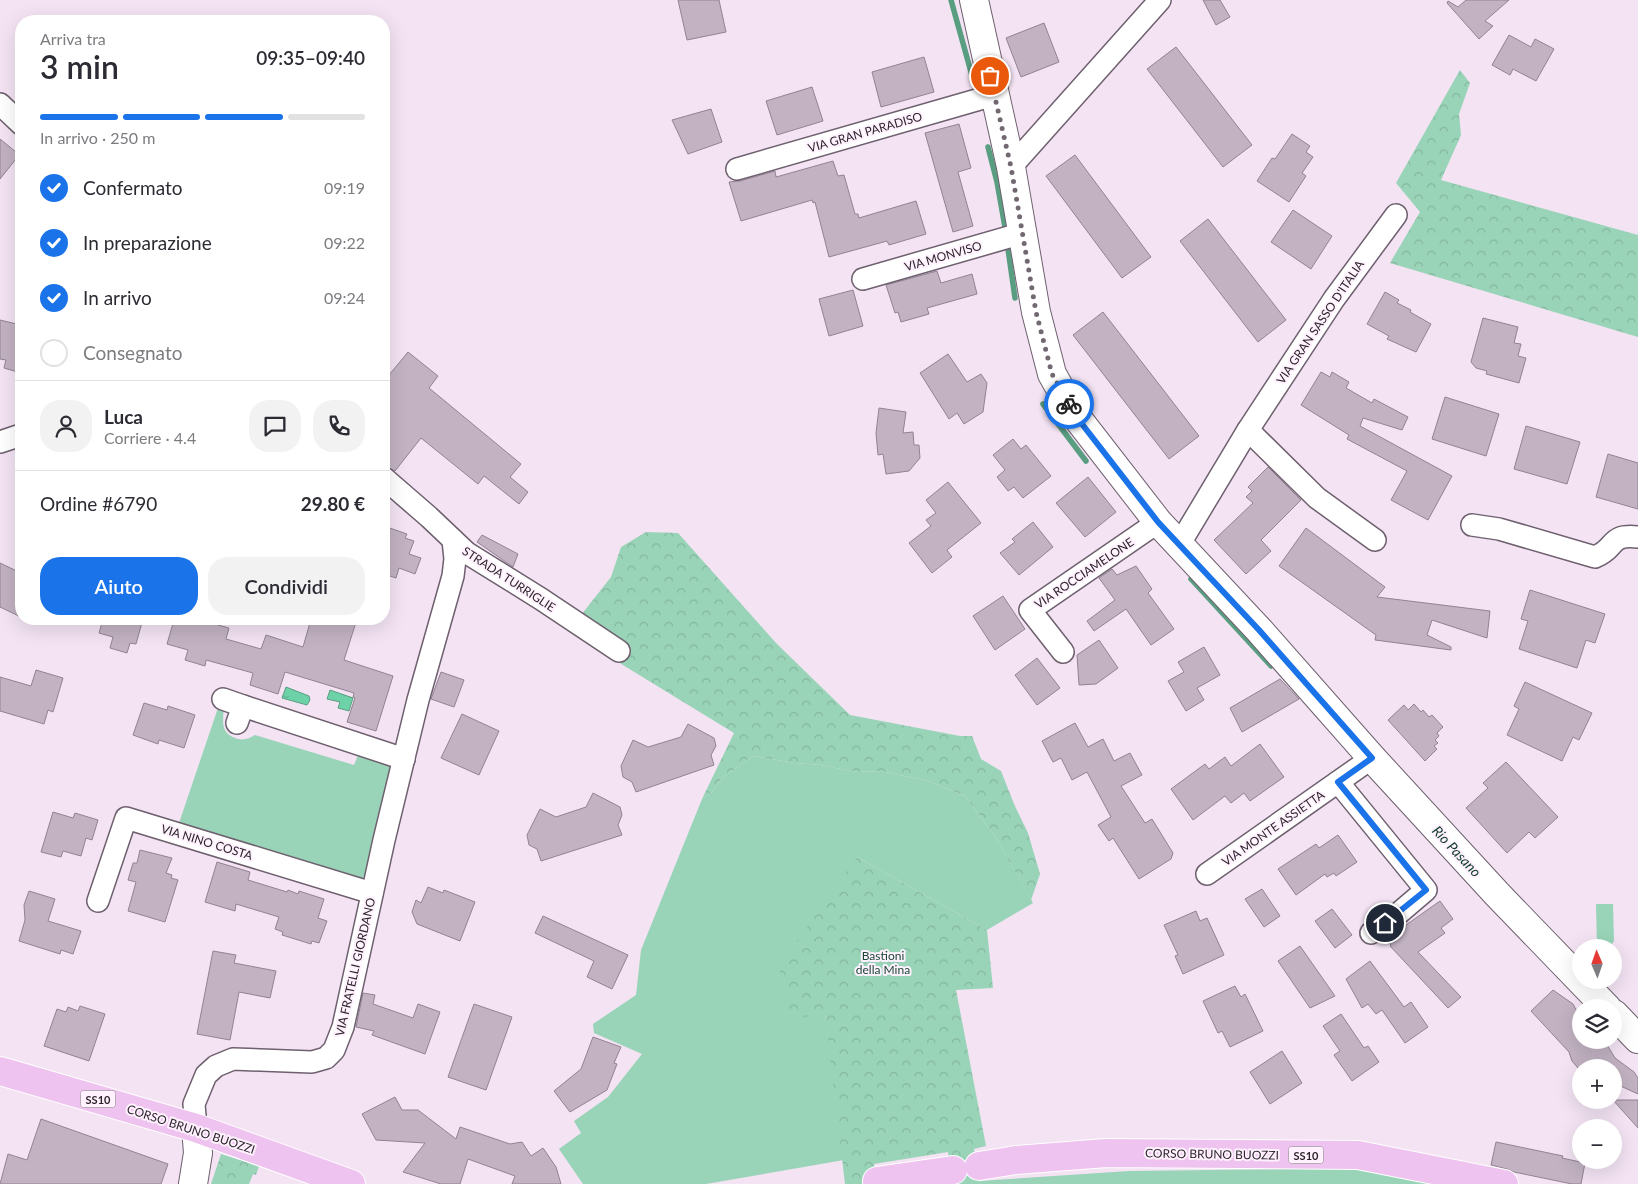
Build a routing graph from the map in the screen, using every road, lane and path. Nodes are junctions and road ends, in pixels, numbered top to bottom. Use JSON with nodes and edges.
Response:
{"nodes":[{"id":1,"x":974,"y":0,"type":"edge"},
{"id":2,"x":1160,"y":0,"type":"edge"},
{"id":3,"x":994,"y":95,"type":"junction"},
{"id":4,"x":0,"y":104,"type":"edge"},
{"id":5,"x":15,"y":118,"type":"edge"},
{"id":6,"x":1011,"y":167,"type":"junction"},
{"id":7,"x":737,"y":170,"type":"dead end"},
{"id":8,"x":1396,"y":215,"type":"dead end"},
{"id":9,"x":1012,"y":236,"type":"junction"},
{"id":10,"x":863,"y":279,"type":"dead end"},
{"id":11,"x":1248,"y":430,"type":"junction"},
{"id":12,"x":15,"y":437,"type":"edge"},
{"id":13,"x":0,"y":442,"type":"edge"},
{"id":14,"x":390,"y":483,"type":"edge"},
{"id":15,"x":1158,"y":522,"type":"junction"},
{"id":16,"x":1472,"y":525,"type":"dead end"},
{"id":17,"x":1638,"y":537,"type":"edge"},
{"id":18,"x":453,"y":540,"type":"junction"},
{"id":19,"x":1375,"y":540,"type":"dead end"},
{"id":20,"x":1179,"y":545,"type":"junction"},
{"id":21,"x":619,"y":652,"type":"dead end"},
{"id":22,"x":1063,"y":652,"type":"dead end"},
{"id":23,"x":235,"y":709,"type":"dead end"},
{"id":24,"x":1372,"y":758,"type":"junction"},
{"id":25,"x":404,"y":759,"type":"junction"},
{"id":26,"x":1338,"y":782,"type":"junction"},
{"id":27,"x":1207,"y":874,"type":"dead end"},
{"id":28,"x":372,"y":893,"type":"junction"},
{"id":29,"x":98,"y":901,"type":"dead end"},
{"id":30,"x":1371,"y":933,"type":"dead end"},
{"id":31,"x":1598,"y":999,"type":"edge"},
{"id":32,"x":1622,"y":1022,"type":"edge"},
{"id":33,"x":1638,"y":1039,"type":"edge"},
{"id":34,"x":0,"y":1070,"type":"edge"},
{"id":35,"x":196,"y":1128,"type":"junction"},
{"id":36,"x":877,"y":1181,"type":"dead end"},
{"id":37,"x":193,"y":1184,"type":"edge"},
{"id":38,"x":351,"y":1184,"type":"edge"},
{"id":39,"x":1504,"y":1184,"type":"edge"}],
"edges":[{"from":1,"to":3,"type":"street"},
{"from":2,"to":6,"type":"street"},
{"from":3,"to":6,"type":"street"},
{"from":3,"to":7,"type":"street","name":"VIA GRAN PARADISO"},
{"from":4,"to":5,"type":"street"},
{"from":6,"to":9,"type":"street"},
{"from":8,"to":11,"type":"street","name":"VIA GRAN SASSO D'ITALIA"},
{"from":9,"to":10,"type":"street","name":"VIA MONVISO"},
{"from":9,"to":15,"type":"street"},
{"from":11,"to":19,"type":"street"},
{"from":11,"to":20,"type":"street","name":"VIA GRAN SASSO D'ITALIA"},
{"from":12,"to":13,"type":"street"},
{"from":14,"to":18,"type":"street","name":"STRADA TURRIGLIE"},
{"from":15,"to":20,"type":"street"},
{"from":15,"to":22,"type":"street","name":"VIA ROCCIAMELONE"},
{"from":16,"to":17,"type":"street"},
{"from":18,"to":21,"type":"street","name":"STRADA TURRIGLIE"},
{"from":18,"to":25,"type":"street","name":"VIA FRATELLI GIORDANO"},
{"from":20,"to":24,"type":"street"},
{"from":23,"to":25,"type":"street"},
{"from":24,"to":26,"type":"street","name":"VIA MONTE ASSIETTA"},
{"from":24,"to":31,"type":"street"},
{"from":25,"to":28,"type":"street","name":"VIA FRATELLI GIORDANO"},
{"from":26,"to":27,"type":"street","name":"VIA MONTE ASSIETTA"},
{"from":26,"to":30,"type":"street","name":"VIA MONTE ASSIETTA"},
{"from":28,"to":29,"type":"street","name":"VIA NINO COSTA"},
{"from":28,"to":35,"type":"street","name":"VIA FRATELLI GIORDANO"},
{"from":32,"to":33,"type":"street"},
{"from":34,"to":35,"type":"main road","name":"CORSO BRUNO BUOZZI","number":"SS10"},
{"from":35,"to":37,"type":"street","name":"VIA FRATELLI GIORDANO"},
{"from":35,"to":38,"type":"main road","name":"CORSO BRUNO BUOZZI","number":"SS10"},
{"from":36,"to":39,"type":"main road","name":"CORSO BRUNO BUOZZI","number":"SS10"}]}
